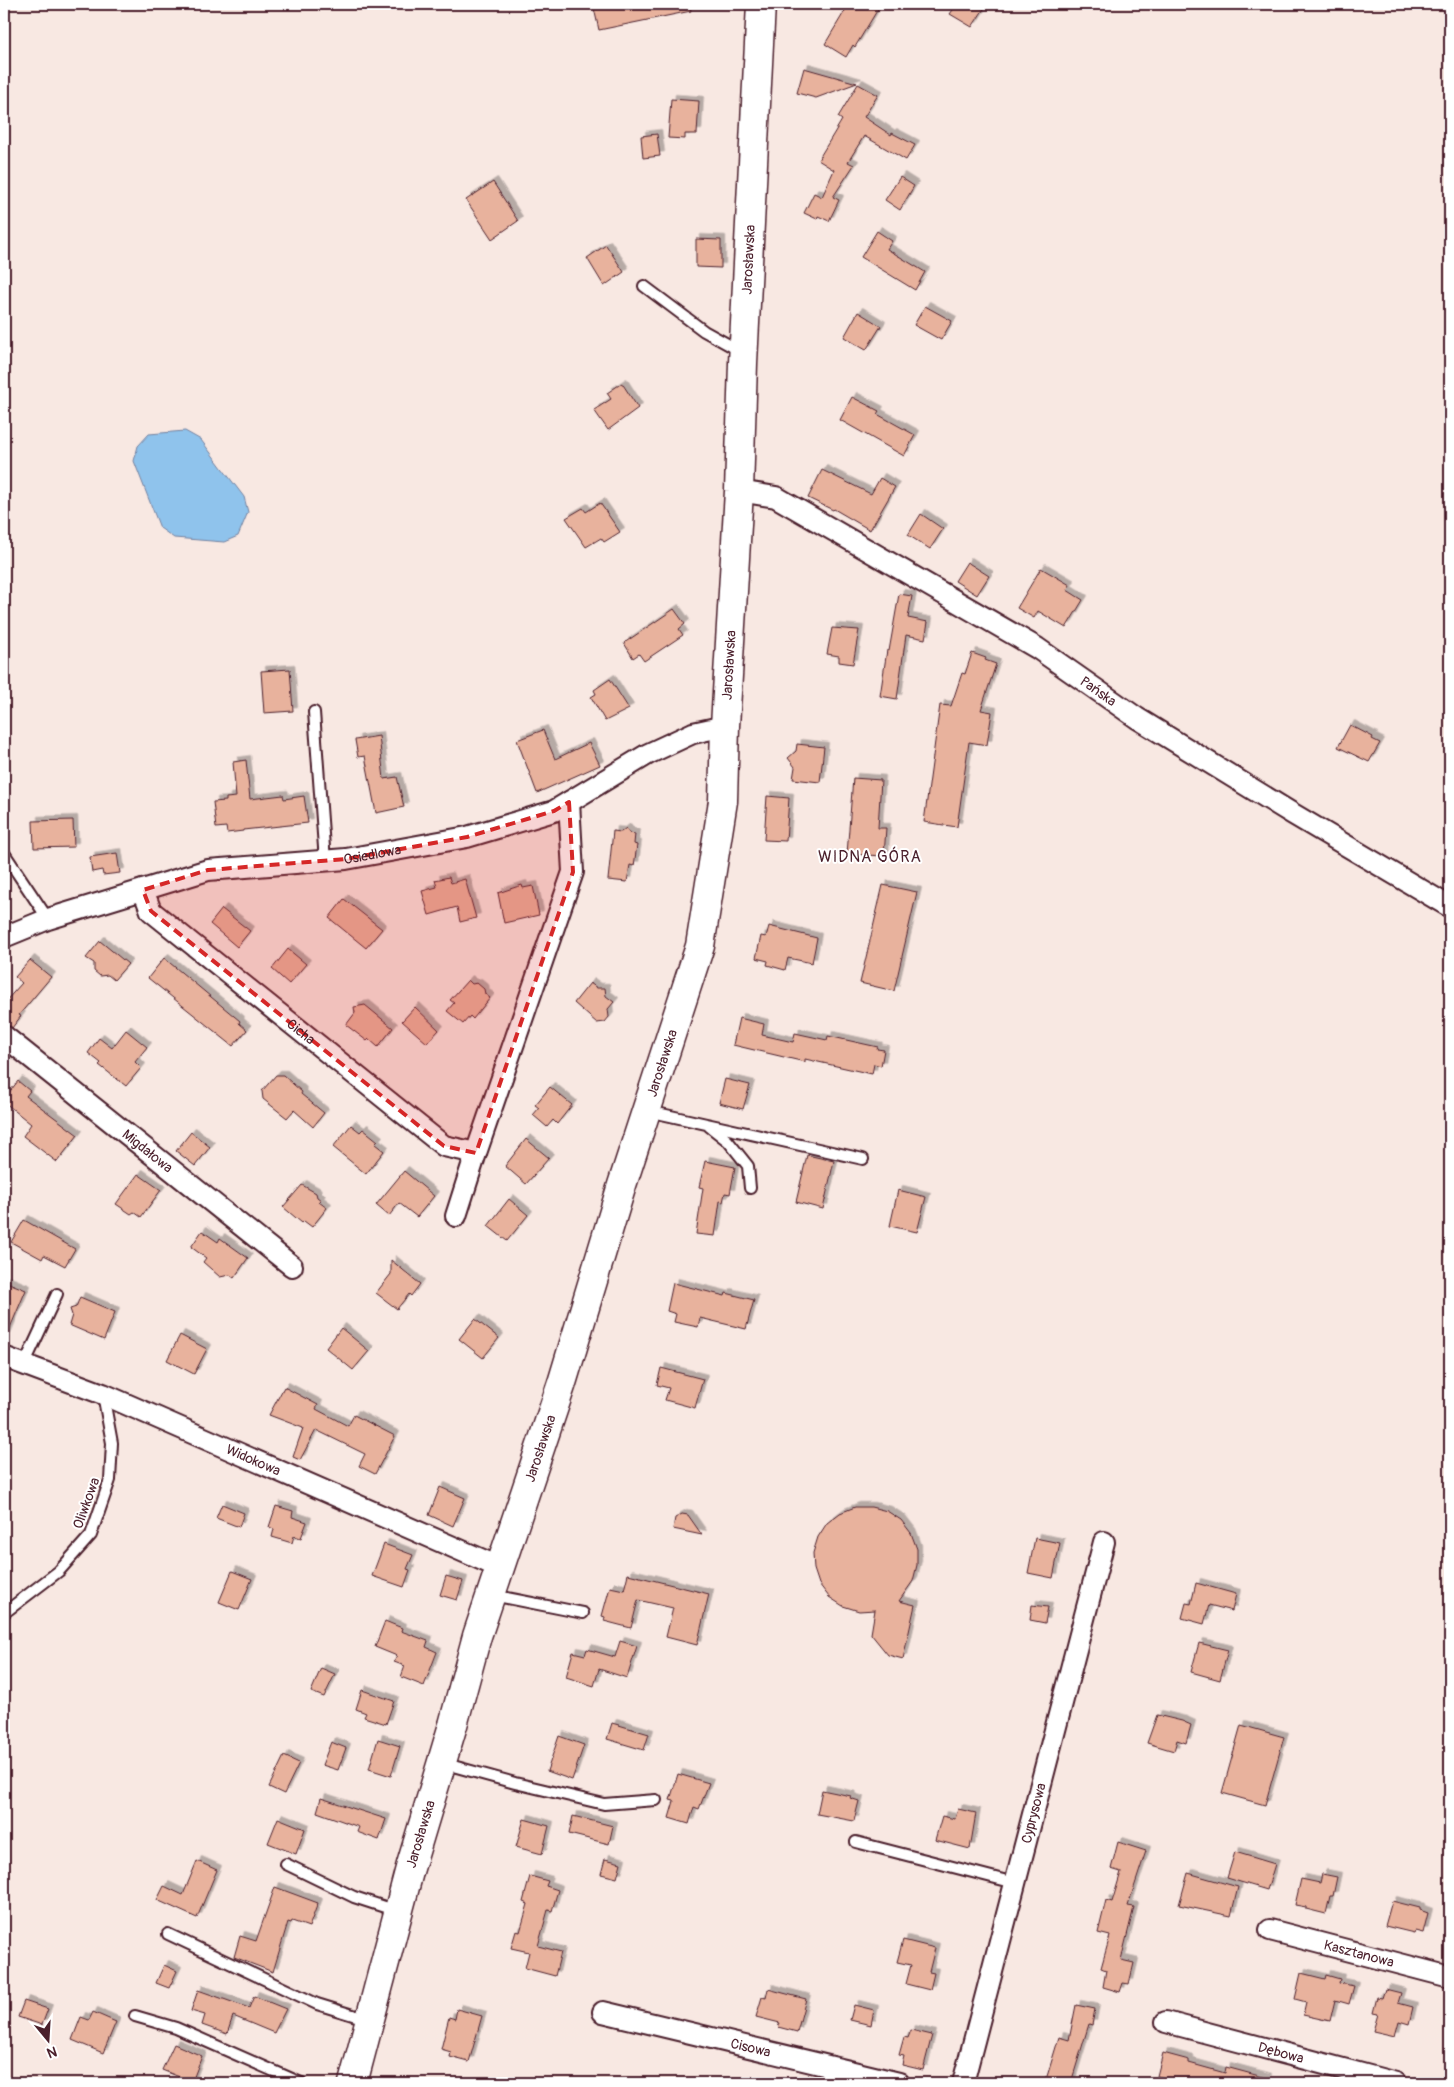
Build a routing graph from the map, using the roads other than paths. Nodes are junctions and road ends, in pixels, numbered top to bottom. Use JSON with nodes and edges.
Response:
{"nodes":[{"id":1,"x":761,"y":4,"type":"edge"},
{"id":2,"x":644,"y":286,"type":"dead end"},
{"id":3,"x":743,"y":353,"type":"junction"},
{"id":4,"x":739,"y":491,"type":"junction"},
{"id":5,"x":314,"y":712,"type":"dead end"},
{"id":6,"x":725,"y":726,"type":"junction"},
{"id":7,"x":569,"y":802,"type":"junction"},
{"id":8,"x":4,"y":853,"type":"edge"},
{"id":9,"x":325,"y":861,"type":"junction"},
{"id":10,"x":143,"y":890,"type":"junction"},
{"id":11,"x":1450,"y":907,"type":"edge"},
{"id":12,"x":48,"y":919,"type":"junction"},
{"id":13,"x":4,"y":936,"type":"edge"},
{"id":14,"x":4,"y":1036,"type":"edge"},
{"id":15,"x":647,"y":1111,"type":"junction"},
{"id":16,"x":706,"y":1124,"type":"junction"},
{"id":17,"x":476,"y":1153,"type":"junction"},
{"id":18,"x":863,"y":1159,"type":"dead end"},
{"id":19,"x":750,"y":1188,"type":"dead end"},
{"id":20,"x":456,"y":1216,"type":"dead end"},
{"id":21,"x":292,"y":1266,"type":"dead end"},
{"id":22,"x":57,"y":1294,"type":"dead end"},
{"id":23,"x":4,"y":1357,"type":"edge"},
{"id":24,"x":24,"y":1365,"type":"junction"},
{"id":25,"x":103,"y":1394,"type":"junction"},
{"id":26,"x":1104,"y":1542,"type":"dead end"},
{"id":27,"x":501,"y":1568,"type":"junction"},
{"id":28,"x":491,"y":1595,"type":"junction"},
{"id":29,"x":4,"y":1613,"type":"edge"},
{"id":30,"x":583,"y":1613,"type":"dead end"},
{"id":31,"x":442,"y":1763,"type":"junction"},
{"id":32,"x":656,"y":1800,"type":"dead end"},
{"id":33,"x":856,"y":1842,"type":"dead end"},
{"id":34,"x":286,"y":1864,"type":"dead end"},
{"id":35,"x":1015,"y":1883,"type":"junction"},
{"id":36,"x":398,"y":1911,"type":"junction"},
{"id":37,"x":1270,"y":1930,"type":"dead end"},
{"id":38,"x":168,"y":1934,"type":"dead end"},
{"id":39,"x":1450,"y":1977,"type":"edge"},
{"id":40,"x":604,"y":2012,"type":"dead end"},
{"id":41,"x":135,"y":2016,"type":"dead end"},
{"id":42,"x":370,"y":2020,"type":"junction"},
{"id":43,"x":1166,"y":2022,"type":"dead end"},
{"id":44,"x":300,"y":2083,"type":"edge"},
{"id":45,"x":353,"y":2083,"type":"edge"},
{"id":46,"x":900,"y":2083,"type":"edge"},
{"id":47,"x":963,"y":2083,"type":"edge"},
{"id":48,"x":1396,"y":2083,"type":"edge"}],
"edges":[{"from":1,"to":3,"type":"main road","name":"Jarosławska"},
{"from":2,"to":3,"type":"lane"},
{"from":3,"to":4,"type":"main road","name":"Jarosławska"},
{"from":4,"to":6,"type":"main road","name":"Jarosławska"},
{"from":4,"to":11,"type":"street","name":"Pańska"},
{"from":5,"to":9,"type":"lane"},
{"from":6,"to":7,"type":"street","name":"Osiedlowa"},
{"from":6,"to":15,"type":"main road","name":"Jarosławska"},
{"from":7,"to":9,"type":"street","name":"Osiedlowa"},
{"from":7,"to":17,"type":"street"},
{"from":8,"to":12,"type":"lane"},
{"from":9,"to":10,"type":"street","name":"Osiedlowa"},
{"from":10,"to":12,"type":"street","name":"Osiedlowa"},
{"from":10,"to":17,"type":"street","name":"Cicha"},
{"from":12,"to":13,"type":"street","name":"Osiedlowa"},
{"from":14,"to":21,"type":"street","name":"Migdałowa"},
{"from":15,"to":16,"type":"lane"},
{"from":15,"to":27,"type":"main road","name":"Jarosławska"},
{"from":16,"to":18,"type":"lane"},
{"from":16,"to":19,"type":"lane"},
{"from":17,"to":20,"type":"street"},
{"from":22,"to":24,"type":"lane"},
{"from":23,"to":24,"type":"street","name":"Widokowa"},
{"from":24,"to":25,"type":"street","name":"Widokowa"},
{"from":25,"to":27,"type":"street","name":"Widokowa"},
{"from":25,"to":29,"type":"lane","name":"Oliwkowa"},
{"from":26,"to":35,"type":"street","name":"Cyprysowa"},
{"from":27,"to":28,"type":"main road","name":"Jarosławska"},
{"from":28,"to":30,"type":"lane"},
{"from":28,"to":31,"type":"main road","name":"Jarosławska"},
{"from":31,"to":32,"type":"lane"},
{"from":31,"to":36,"type":"main road","name":"Jarosławska"},
{"from":33,"to":35,"type":"lane"},
{"from":34,"to":36,"type":"lane"},
{"from":35,"to":47,"type":"street","name":"Cyprysowa"},
{"from":36,"to":42,"type":"main road","name":"Jarosławska"},
{"from":37,"to":39,"type":"street","name":"Kasztanowa"},
{"from":38,"to":42,"type":"lane"},
{"from":40,"to":46,"type":"street","name":"Cisowa"},
{"from":41,"to":44,"type":"lane"},
{"from":42,"to":45,"type":"main road","name":"Jarosławska"},
{"from":43,"to":48,"type":"street","name":"Dębowa"}]}
